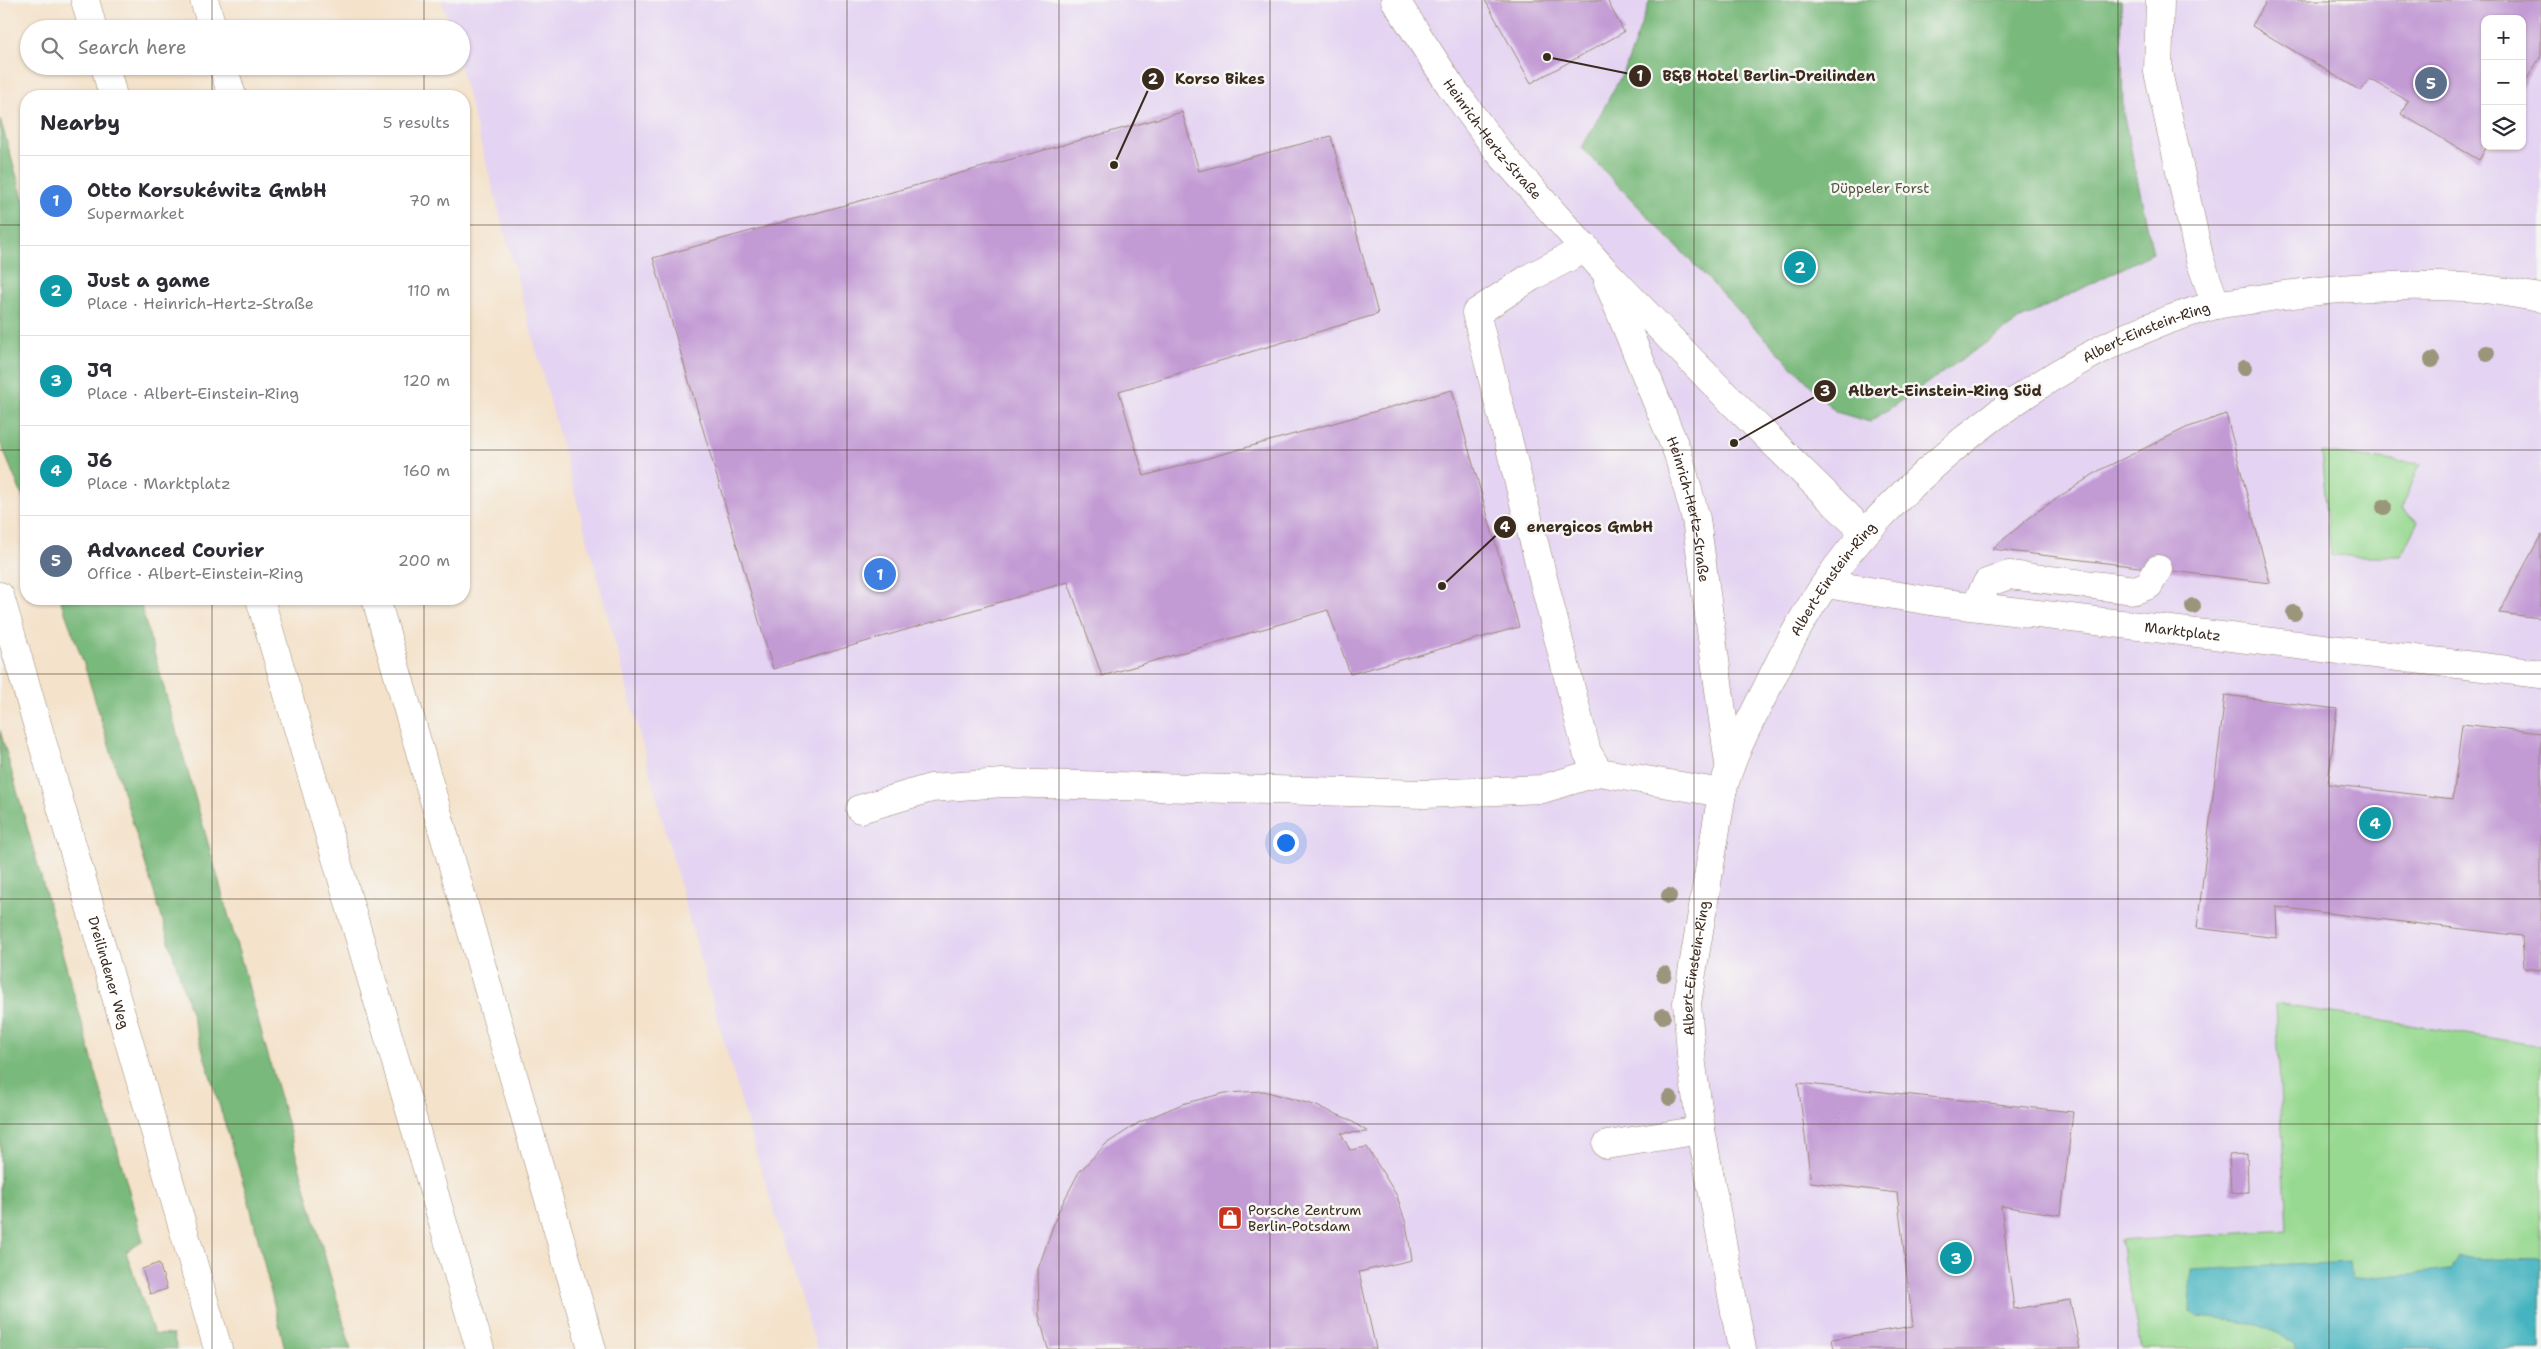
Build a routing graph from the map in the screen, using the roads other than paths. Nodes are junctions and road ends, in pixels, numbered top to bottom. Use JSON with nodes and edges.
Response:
{"nodes":[{"id":1,"x":85,"y":0,"type":"edge"},
{"id":2,"x":204,"y":0,"type":"edge"},
{"id":3,"x":1394,"y":0,"type":"edge"},
{"id":4,"x":2160,"y":0,"type":"edge"},
{"id":5,"x":91,"y":20,"type":"edge"},
{"id":6,"x":210,"y":20,"type":"edge"},
{"id":7,"x":107,"y":75,"type":"edge"},
{"id":8,"x":226,"y":75,"type":"edge"},
{"id":9,"x":111,"y":90,"type":"edge"},
{"id":10,"x":230,"y":90,"type":"edge"},
{"id":11,"x":1594,"y":258,"type":"junction"},
{"id":12,"x":2541,"y":298,"type":"edge"},
{"id":13,"x":2216,"y":306,"type":"junction"},
{"id":14,"x":1865,"y":533,"type":"junction"},
{"id":15,"x":2158,"y":569,"type":"dead end"},
{"id":16,"x":1826,"y":584,"type":"junction"},
{"id":17,"x":0,"y":596,"type":"edge"},
{"id":18,"x":262,"y":605,"type":"edge"},
{"id":19,"x":378,"y":605,"type":"edge"},
{"id":20,"x":1975,"y":606,"type":"junction"},
{"id":21,"x":2541,"y":674,"type":"edge"},
{"id":22,"x":1729,"y":764,"type":"junction"},
{"id":23,"x":1599,"y":772,"type":"junction"},
{"id":24,"x":1722,"y":793,"type":"junction"},
{"id":25,"x":860,"y":809,"type":"dead end"},
{"id":26,"x":1701,"y":1130,"type":"junction"},
{"id":27,"x":1607,"y":1144,"type":"dead end"},
{"id":28,"x":218,"y":1349,"type":"edge"},
{"id":29,"x":480,"y":1349,"type":"edge"},
{"id":30,"x":592,"y":1349,"type":"edge"},
{"id":31,"x":1742,"y":1349,"type":"edge"}],
"edges":[{"from":1,"to":5,"type":"main road"},
{"from":2,"to":6,"type":"main road"},
{"from":3,"to":11,"type":"main road","name":"Heinrich-Hertz-Straße"},
{"from":4,"to":13,"type":"main road"},
{"from":7,"to":9,"type":"main road"},
{"from":8,"to":10,"type":"main road"},
{"from":11,"to":14,"type":"main road","name":"Heinrich-Hertz-Straße"},
{"from":11,"to":22,"type":"main road","name":"Heinrich-Hertz-Straße"},
{"from":11,"to":23,"type":"main road"},
{"from":12,"to":13,"type":"main road","name":"Albert-Einstein-Ring"},
{"from":13,"to":14,"type":"main road","name":"Albert-Einstein-Ring"},
{"from":14,"to":16,"type":"main road","name":"Albert-Einstein-Ring"},
{"from":15,"to":20,"type":"main road"},
{"from":16,"to":20,"type":"main road","name":"Marktplatz"},
{"from":16,"to":22,"type":"main road","name":"Albert-Einstein-Ring"},
{"from":17,"to":28,"type":"main road","name":"Dreilindener Weg"},
{"from":18,"to":29,"type":"main road"},
{"from":19,"to":30,"type":"main road"},
{"from":20,"to":21,"type":"main road","name":"Marktplatz"},
{"from":22,"to":24,"type":"main road","name":"Albert-Einstein-Ring"},
{"from":23,"to":24,"type":"main road"},
{"from":23,"to":25,"type":"main road"},
{"from":24,"to":26,"type":"main road","name":"Albert-Einstein-Ring"},
{"from":26,"to":27,"type":"main road"},
{"from":26,"to":31,"type":"main road","name":"Albert-Einstein-Ring"}]}
